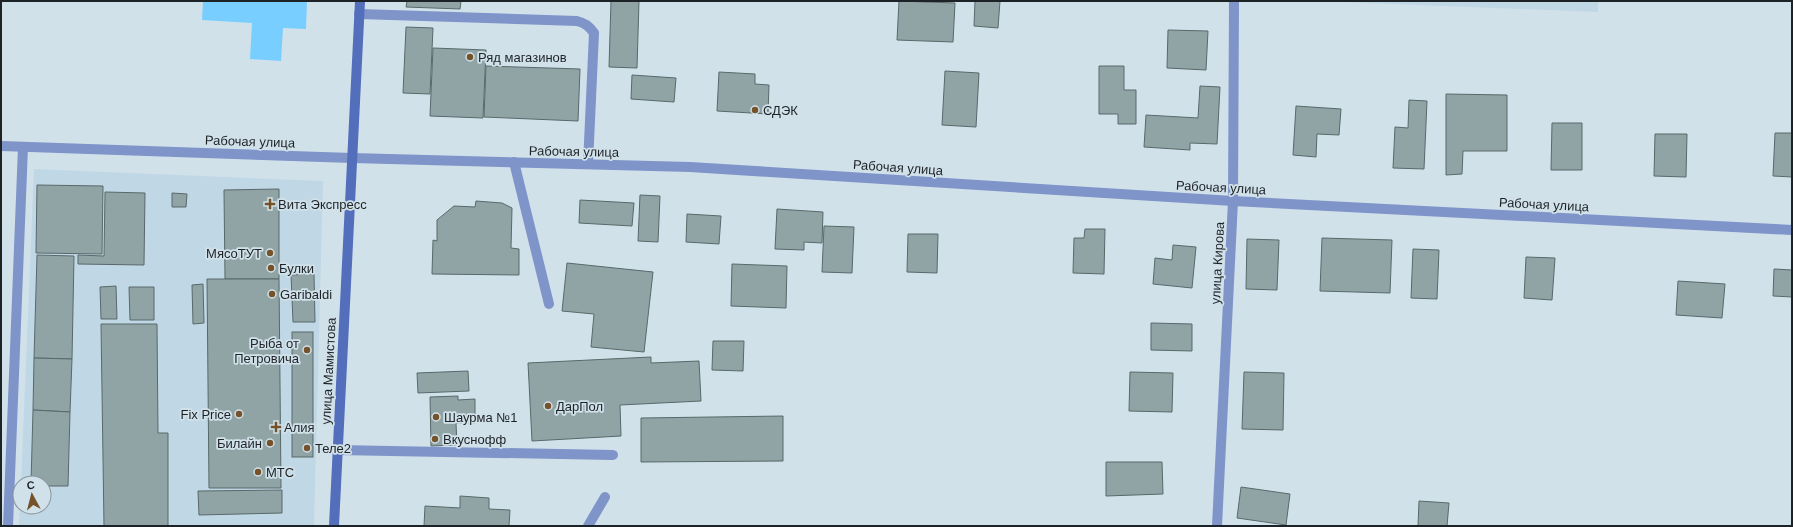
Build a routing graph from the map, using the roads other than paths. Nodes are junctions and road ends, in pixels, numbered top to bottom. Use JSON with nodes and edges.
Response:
{"nodes":[{"id":1,"x":360,"y":1,"type":"edge"},
{"id":2,"x":1234,"y":1,"type":"edge"},
{"id":3,"x":359,"y":14,"type":"junction"},
{"id":4,"x":1,"y":146,"type":"edge"},
{"id":5,"x":23,"y":147,"type":"junction"},
{"id":6,"x":352,"y":158,"type":"junction"},
{"id":7,"x":514,"y":162,"type":"junction"},
{"id":8,"x":588,"y":164,"type":"junction"},
{"id":9,"x":1233,"y":201,"type":"junction"},
{"id":10,"x":1792,"y":230,"type":"edge"},
{"id":11,"x":549,"y":304,"type":"dead end"},
{"id":12,"x":337,"y":450,"type":"junction"},
{"id":13,"x":613,"y":455,"type":"dead end"},
{"id":14,"x":605,"y":497,"type":"dead end"},
{"id":15,"x":8,"y":526,"type":"edge"},
{"id":16,"x":334,"y":526,"type":"edge"},
{"id":17,"x":588,"y":526,"type":"edge"},
{"id":18,"x":1217,"y":526,"type":"edge"}],
"edges":[{"from":1,"to":3,"type":"street","name":"улица Мамистова"},
{"from":2,"to":9,"type":"street","name":"улица Кирова"},
{"from":3,"to":6,"type":"street","name":"улица Мамистова"},
{"from":3,"to":8,"type":"street"},
{"from":4,"to":5,"type":"street","name":"Рабочая улица"},
{"from":5,"to":6,"type":"street","name":"Рабочая улица"},
{"from":5,"to":15,"type":"street"},
{"from":6,"to":7,"type":"street","name":"Рабочая улица"},
{"from":6,"to":12,"type":"street","name":"улица Мамистова"},
{"from":7,"to":8,"type":"street","name":"Рабочая улица"},
{"from":7,"to":11,"type":"street"},
{"from":8,"to":9,"type":"street","name":"Рабочая улица"},
{"from":9,"to":10,"type":"street","name":"Рабочая улица"},
{"from":9,"to":18,"type":"street","name":"улица Кирова"},
{"from":12,"to":13,"type":"street"},
{"from":12,"to":16,"type":"street","name":"улица Мамистова"},
{"from":14,"to":17,"type":"street"}]}
